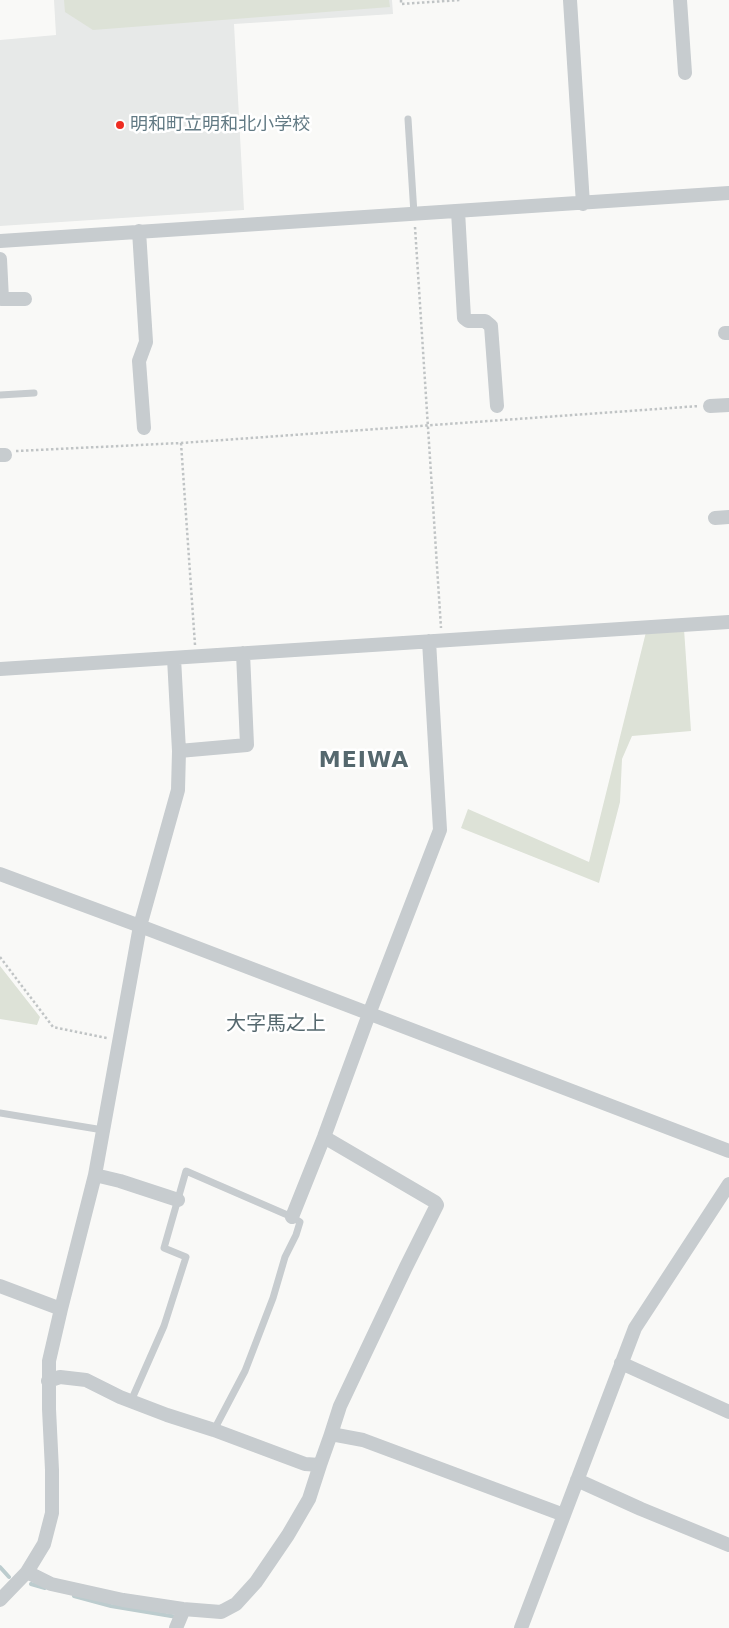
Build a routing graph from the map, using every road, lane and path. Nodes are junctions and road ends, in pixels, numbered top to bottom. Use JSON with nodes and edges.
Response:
{"nodes":[{"id":1,"x":401,"y":0,"type":"edge"},
{"id":2,"x":460,"y":0,"type":"edge"},
{"id":3,"x":570,"y":0,"type":"edge"},
{"id":4,"x":680,"y":0,"type":"edge"},
{"id":5,"x":685,"y":73,"type":"dead end"},
{"id":6,"x":408,"y":119,"type":"dead end"},
{"id":7,"x":729,"y":193,"type":"edge"},
{"id":8,"x":583,"y":204,"type":"junction"},
{"id":9,"x":458,"y":211,"type":"junction"},
{"id":10,"x":414,"y":214,"type":"junction"},
{"id":11,"x":139,"y":231,"type":"junction"},
{"id":12,"x":0,"y":241,"type":"edge"},
{"id":13,"x":0,"y":259,"type":"edge"},
{"id":14,"x":25,"y":299,"type":"dead end"},
{"id":15,"x":34,"y":392,"type":"dead end"},
{"id":16,"x":0,"y":395,"type":"edge"},
{"id":17,"x":729,"y":405,"type":"edge"},
{"id":18,"x":497,"y":406,"type":"dead end"},
{"id":19,"x":710,"y":406,"type":"joint"},
{"id":20,"x":429,"y":425,"type":"junction"},
{"id":21,"x":144,"y":428,"type":"dead end"},
{"id":22,"x":181,"y":443,"type":"junction"},
{"id":23,"x":2,"y":455,"type":"edge"},
{"id":24,"x":729,"y":622,"type":"edge"},
{"id":25,"x":435,"y":640,"type":"junction"},
{"id":26,"x":243,"y":653,"type":"junction"},
{"id":27,"x":196,"y":656,"type":"junction"},
{"id":28,"x":174,"y":658,"type":"junction"},
{"id":29,"x":0,"y":669,"type":"edge"},
{"id":30,"x":179,"y":751,"type":"junction"},
{"id":31,"x":0,"y":874,"type":"edge"},
{"id":32,"x":140,"y":926,"type":"junction"},
{"id":33,"x":0,"y":956,"type":"edge"},
{"id":34,"x":369,"y":1014,"type":"junction"},
{"id":35,"x":118,"y":1040,"type":"junction"},
{"id":36,"x":0,"y":1113,"type":"edge"},
{"id":37,"x":103,"y":1130,"type":"junction"},
{"id":38,"x":324,"y":1137,"type":"junction"},
{"id":39,"x":729,"y":1151,"type":"edge"},
{"id":40,"x":95,"y":1175,"type":"junction"},
{"id":41,"x":729,"y":1184,"type":"edge"},
{"id":42,"x":178,"y":1200,"type":"junction"},
{"id":43,"x":292,"y":1217,"type":"junction"},
{"id":44,"x":0,"y":1286,"type":"edge"},
{"id":45,"x":61,"y":1309,"type":"junction"},
{"id":46,"x":621,"y":1363,"type":"junction"},
{"id":47,"x":48,"y":1382,"type":"junction"},
{"id":48,"x":131,"y":1401,"type":"junction"},
{"id":49,"x":729,"y":1412,"type":"edge"},
{"id":50,"x":214,"y":1430,"type":"junction"},
{"id":51,"x":331,"y":1434,"type":"junction"},
{"id":52,"x":320,"y":1465,"type":"junction"},
{"id":53,"x":577,"y":1480,"type":"junction"},
{"id":54,"x":564,"y":1515,"type":"junction"},
{"id":55,"x":729,"y":1544,"type":"edge"},
{"id":56,"x":27,"y":1572,"type":"junction"},
{"id":57,"x":0,"y":1600,"type":"edge"},
{"id":58,"x":184,"y":1609,"type":"junction"},
{"id":59,"x":177,"y":1627,"type":"edge"},
{"id":60,"x":525,"y":1627,"type":"edge"}],
"edges":[{"from":1,"to":2,"type":"path"},
{"from":3,"to":8,"type":"street"},
{"from":4,"to":5,"type":"street"},
{"from":6,"to":10,"type":"lane"},
{"from":7,"to":8,"type":"street"},
{"from":8,"to":9,"type":"street"},
{"from":9,"to":10,"type":"street"},
{"from":9,"to":18,"type":"street"},
{"from":10,"to":11,"type":"street"},
{"from":10,"to":20,"type":"path"},
{"from":11,"to":12,"type":"street"},
{"from":11,"to":21,"type":"street"},
{"from":13,"to":14,"type":"street"},
{"from":15,"to":16,"type":"lane"},
{"from":17,"to":19,"type":"street"},
{"from":19,"to":20,"type":"path"},
{"from":20,"to":22,"type":"path"},
{"from":20,"to":25,"type":"path"},
{"from":22,"to":23,"type":"path"},
{"from":22,"to":27,"type":"path"},
{"from":24,"to":25,"type":"street"},
{"from":25,"to":26,"type":"street"},
{"from":25,"to":34,"type":"street"},
{"from":26,"to":27,"type":"street"},
{"from":26,"to":30,"type":"street"},
{"from":27,"to":28,"type":"street"},
{"from":28,"to":29,"type":"street"},
{"from":28,"to":30,"type":"street"},
{"from":30,"to":32,"type":"street"},
{"from":31,"to":32,"type":"street"},
{"from":32,"to":34,"type":"street"},
{"from":32,"to":35,"type":"street"},
{"from":33,"to":35,"type":"path"},
{"from":34,"to":38,"type":"street"},
{"from":34,"to":39,"type":"street"},
{"from":35,"to":37,"type":"street"},
{"from":36,"to":37,"type":"lane"},
{"from":37,"to":40,"type":"street"},
{"from":38,"to":43,"type":"street"},
{"from":38,"to":51,"type":"street"},
{"from":40,"to":42,"type":"street"},
{"from":40,"to":45,"type":"street"},
{"from":41,"to":46,"type":"street"},
{"from":42,"to":43,"type":"lane"},
{"from":42,"to":48,"type":"lane"},
{"from":43,"to":50,"type":"lane"},
{"from":44,"to":45,"type":"street"},
{"from":45,"to":47,"type":"street"},
{"from":46,"to":49,"type":"street"},
{"from":46,"to":53,"type":"street"},
{"from":47,"to":48,"type":"street"},
{"from":47,"to":56,"type":"street"},
{"from":48,"to":50,"type":"street"},
{"from":50,"to":52,"type":"street"},
{"from":51,"to":52,"type":"street"},
{"from":51,"to":54,"type":"street"},
{"from":52,"to":58,"type":"street"},
{"from":53,"to":54,"type":"street"},
{"from":53,"to":55,"type":"street"},
{"from":54,"to":60,"type":"street"},
{"from":56,"to":57,"type":"street"},
{"from":56,"to":58,"type":"street"},
{"from":58,"to":59,"type":"street"}]}
